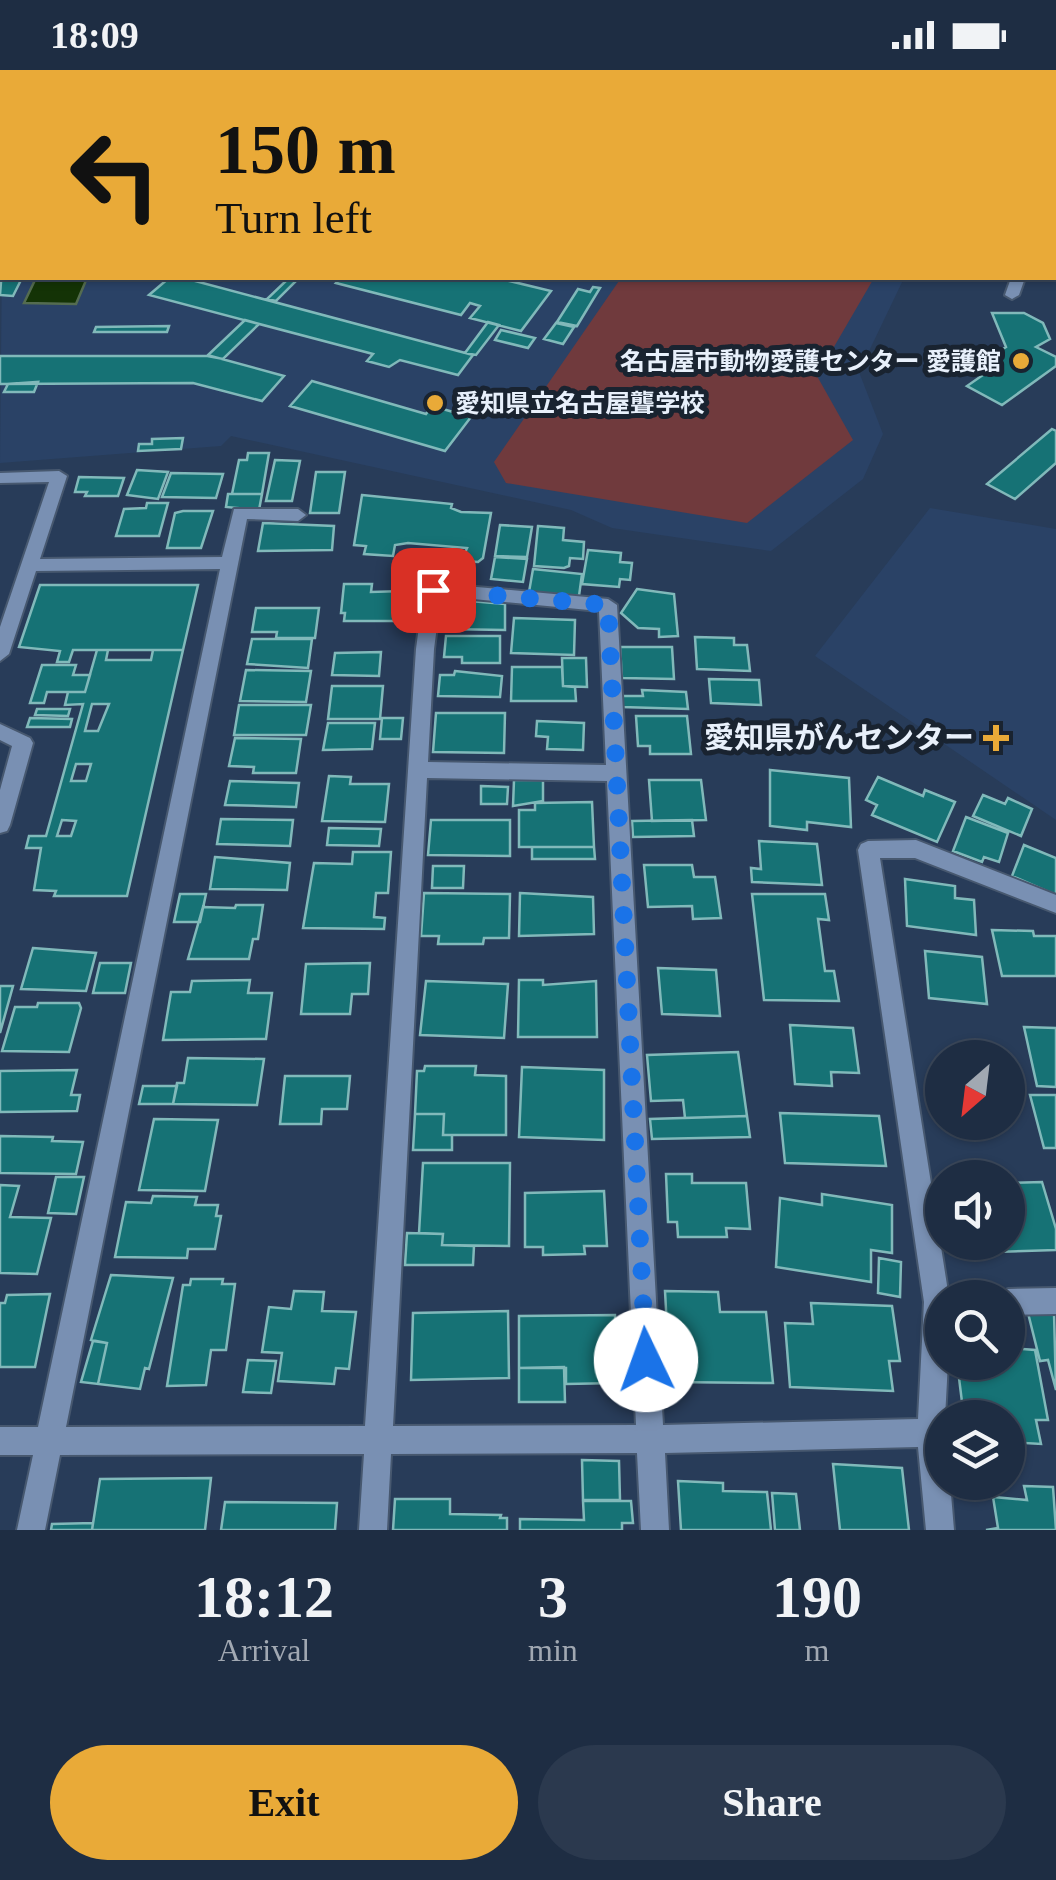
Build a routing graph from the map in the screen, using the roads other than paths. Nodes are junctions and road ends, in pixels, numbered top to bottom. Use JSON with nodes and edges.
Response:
{"nodes":[{"id":1,"x":1017,"y":280,"type":"edge"},
{"id":2,"x":1012,"y":295,"type":"dead end"},
{"id":3,"x":0,"y":478,"type":"edge"},
{"id":4,"x":298,"y":515,"type":"dead end"},
{"id":5,"x":230,"y":563,"type":"junction"},
{"id":6,"x":30,"y":566,"type":"junction"},
{"id":7,"x":0,"y":654,"type":"edge"},
{"id":8,"x":0,"y":730,"type":"edge"},
{"id":9,"x":418,"y":770,"type":"junction"},
{"id":10,"x":617,"y":772,"type":"junction"},
{"id":11,"x":0,"y":825,"type":"edge"},
{"id":12,"x":1056,"y":904,"type":"edge"},
{"id":13,"x":936,"y":1280,"type":"edge"},
{"id":14,"x":1056,"y":1301,"type":"edge"},
{"id":15,"x":1025,"y":1302,"type":"edge"},
{"id":16,"x":925,"y":1433,"type":"edge"},
{"id":17,"x":650,"y":1439,"type":"junction"},
{"id":18,"x":49,"y":1440,"type":"junction"},
{"id":19,"x":378,"y":1440,"type":"junction"},
{"id":20,"x":0,"y":1441,"type":"edge"},
{"id":21,"x":937,"y":1500,"type":"edge"},
{"id":22,"x":31,"y":1530,"type":"edge"},
{"id":23,"x":373,"y":1530,"type":"edge"},
{"id":24,"x":654,"y":1530,"type":"edge"},
{"id":25,"x":940,"y":1530,"type":"edge"}],
"edges":[{"from":1,"to":2,"type":"street"},
{"from":3,"to":6,"type":"street"},
{"from":4,"to":5,"type":"street"},
{"from":5,"to":6,"type":"street"},
{"from":5,"to":18,"type":"street"},
{"from":6,"to":7,"type":"street"},
{"from":8,"to":11,"type":"street"},
{"from":9,"to":10,"type":"street"},
{"from":9,"to":10,"type":"street"},
{"from":9,"to":19,"type":"street"},
{"from":10,"to":17,"type":"street"},
{"from":12,"to":13,"type":"street"},
{"from":14,"to":15,"type":"street"},
{"from":16,"to":17,"type":"street"},
{"from":17,"to":19,"type":"street"},
{"from":17,"to":24,"type":"street"},
{"from":18,"to":19,"type":"street"},
{"from":18,"to":20,"type":"street"},
{"from":18,"to":22,"type":"street"},
{"from":19,"to":23,"type":"street"},
{"from":21,"to":25,"type":"street"}]}
